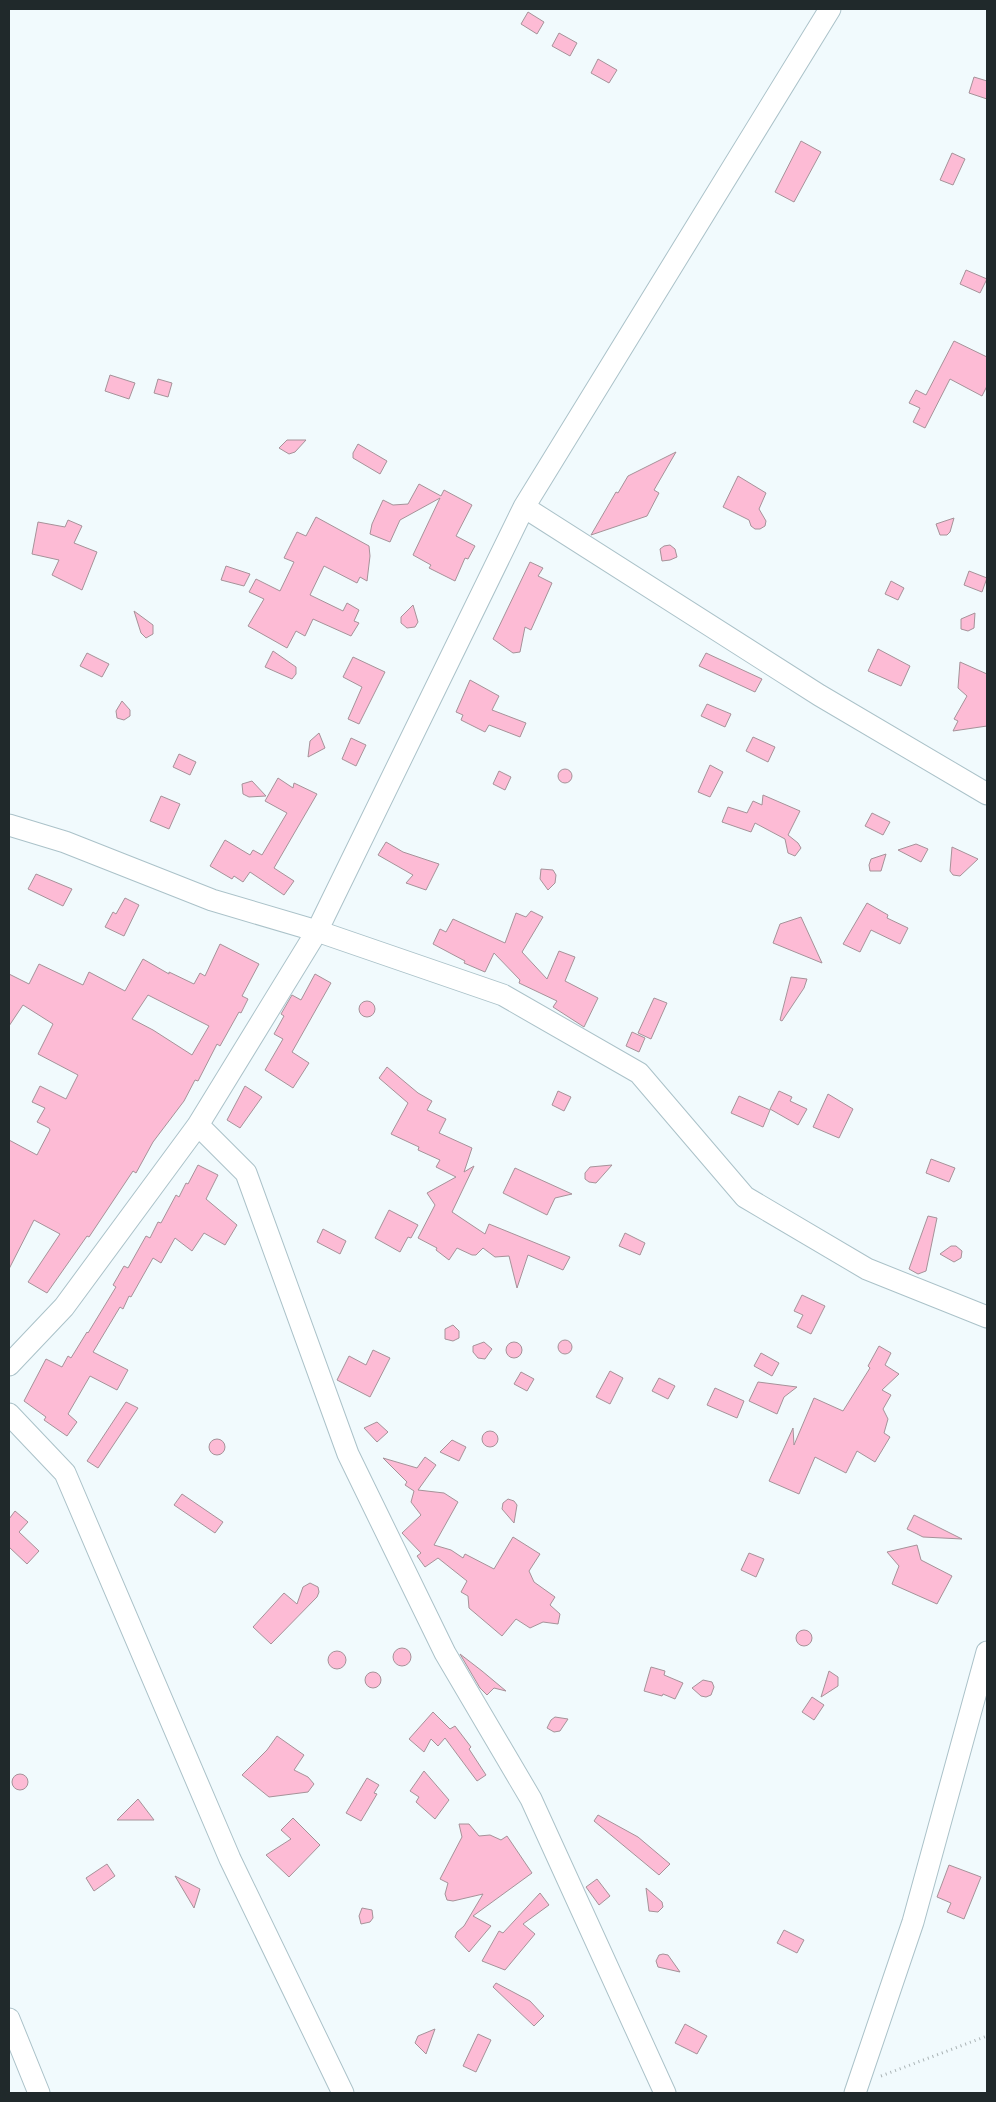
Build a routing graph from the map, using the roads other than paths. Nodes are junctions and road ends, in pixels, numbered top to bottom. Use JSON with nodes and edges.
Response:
{"nodes":[{"id":1,"x":830,"y":9,"type":"edge"},
{"id":2,"x":524,"y":507,"type":"junction"},
{"id":3,"x":987,"y":794,"type":"edge"},
{"id":4,"x":9,"y":825,"type":"edge"},
{"id":5,"x":317,"y":931,"type":"junction"},
{"id":6,"x":198,"y":1126,"type":"junction"},
{"id":7,"x":987,"y":1317,"type":"edge"},
{"id":8,"x":9,"y":1365,"type":"edge"},
{"id":9,"x":9,"y":1414,"type":"edge"},
{"id":10,"x":987,"y":1652,"type":"edge"},
{"id":11,"x":980,"y":1706,"type":"edge"},
{"id":12,"x":9,"y":2019,"type":"edge"},
{"id":13,"x":852,"y":2090,"type":"edge"},
{"id":14,"x":39,"y":2093,"type":"edge"},
{"id":15,"x":342,"y":2093,"type":"edge"},
{"id":16,"x":665,"y":2093,"type":"edge"}],
"edges":[{"from":1,"to":2,"type":"street"},
{"from":2,"to":3,"type":"street"},
{"from":2,"to":5,"type":"street"},
{"from":4,"to":5,"type":"street"},
{"from":5,"to":6,"type":"street"},
{"from":5,"to":7,"type":"street"},
{"from":6,"to":8,"type":"street"},
{"from":6,"to":16,"type":"street"},
{"from":9,"to":15,"type":"street"},
{"from":10,"to":11,"type":"street"},
{"from":11,"to":13,"type":"street"},
{"from":12,"to":14,"type":"street"}]}
